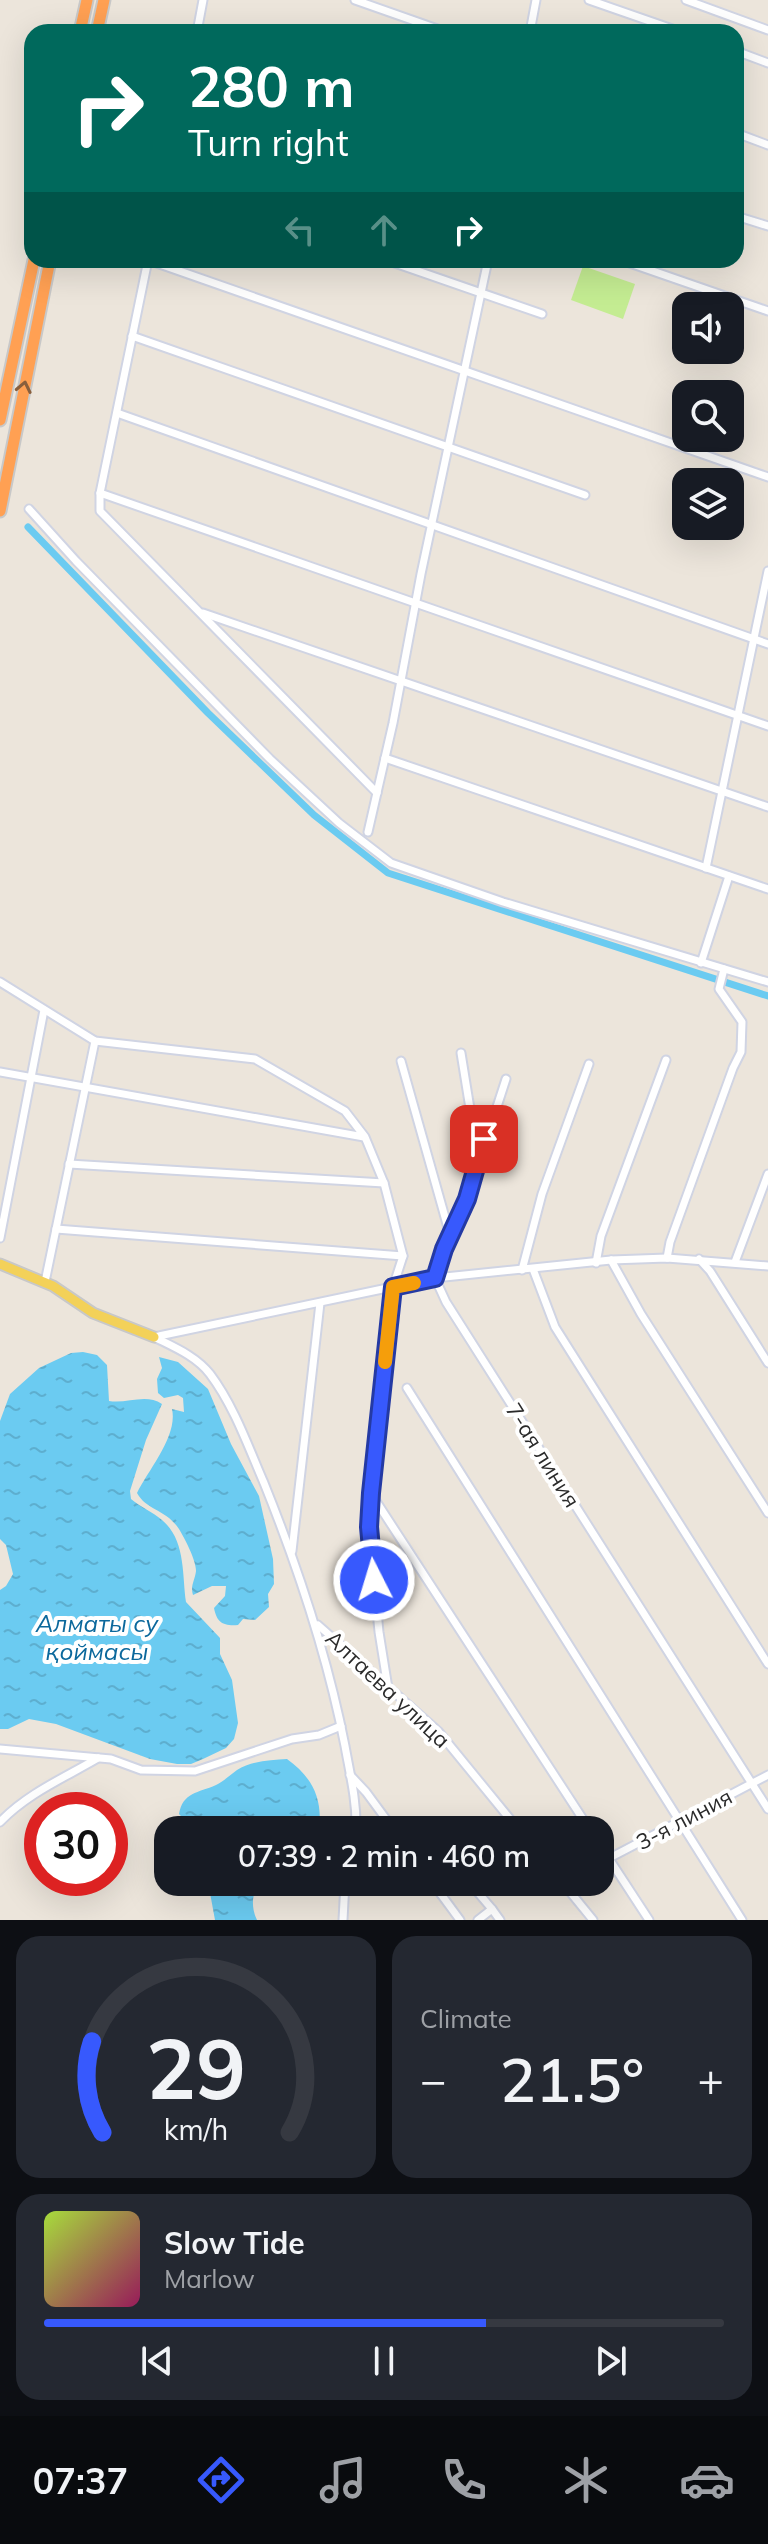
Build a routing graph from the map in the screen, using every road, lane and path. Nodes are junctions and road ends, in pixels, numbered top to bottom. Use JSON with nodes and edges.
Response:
{"nodes":[{"id":1,"x":87,"y":0,"type":"edge"},
{"id":2,"x":104,"y":0,"type":"edge"},
{"id":3,"x":203,"y":0,"type":"edge"},
{"id":4,"x":355,"y":0,"type":"edge"},
{"id":5,"x":536,"y":0,"type":"edge"},
{"id":6,"x":589,"y":0,"type":"edge"},
{"id":7,"x":686,"y":0,"type":"edge"},
{"id":8,"x":82,"y":24,"type":"edge"},
{"id":9,"x":99,"y":24,"type":"edge"},
{"id":10,"x":198,"y":24,"type":"edge"},
{"id":11,"x":423,"y":24,"type":"edge"},
{"id":12,"x":532,"y":24,"type":"edge"},
{"id":13,"x":658,"y":24,"type":"edge"},
{"id":14,"x":768,"y":30,"type":"edge"},
{"id":15,"x":744,"y":54,"type":"edge"},
{"id":16,"x":768,"y":63,"type":"edge"},
{"id":17,"x":744,"y":136,"type":"edge"},
{"id":18,"x":768,"y":145,"type":"edge"},
{"id":19,"x":744,"y":218,"type":"edge"},
{"id":20,"x":768,"y":226,"type":"edge"},
{"id":21,"x":32,"y":268,"type":"edge"},
{"id":22,"x":48,"y":268,"type":"edge"},
{"id":23,"x":146,"y":268,"type":"edge"},
{"id":24,"x":171,"y":268,"type":"edge"},
{"id":25,"x":409,"y":268,"type":"edge"},
{"id":26,"x":486,"y":268,"type":"edge"},
{"id":27,"x":644,"y":268,"type":"edge"},
{"id":28,"x":481,"y":293,"type":"junction"},
{"id":29,"x":768,"y":311,"type":"edge"},
{"id":30,"x":542,"y":314,"type":"dead end"},
{"id":31,"x":132,"y":336,"type":"junction"},
{"id":32,"x":463,"y":371,"type":"junction"},
{"id":33,"x":117,"y":413,"type":"junction"},
{"id":34,"x":0,"y":420,"type":"edge"},
{"id":35,"x":447,"y":447,"type":"junction"},
{"id":36,"x":768,"y":477,"type":"edge"},
{"id":37,"x":100,"y":493,"type":"junction"},
{"id":38,"x":585,"y":495,"type":"dead end"},
{"id":39,"x":29,"y":509,"type":"dead end"},
{"id":40,"x":0,"y":511,"type":"edge"},
{"id":41,"x":431,"y":526,"type":"junction"},
{"id":42,"x":768,"y":571,"type":"edge"},
{"id":43,"x":415,"y":603,"type":"junction"},
{"id":44,"x":202,"y":612,"type":"junction"},
{"id":45,"x":754,"y":640,"type":"junction"},
{"id":46,"x":768,"y":644,"type":"edge"},
{"id":47,"x":401,"y":681,"type":"junction"},
{"id":48,"x":738,"y":716,"type":"junction"},
{"id":49,"x":768,"y":726,"type":"edge"},
{"id":50,"x":385,"y":758,"type":"junction"},
{"id":51,"x":722,"y":791,"type":"junction"},
{"id":52,"x":377,"y":793,"type":"junction"},
{"id":53,"x":768,"y":807,"type":"edge"},
{"id":54,"x":368,"y":832,"type":"dead end"},
{"id":55,"x":706,"y":868,"type":"junction"},
{"id":56,"x":729,"y":876,"type":"junction"},
{"id":57,"x":768,"y":889,"type":"edge"},
{"id":58,"x":701,"y":963,"type":"junction"},
{"id":59,"x":723,"y":973,"type":"junction"},
{"id":60,"x":0,"y":982,"type":"edge"},
{"id":61,"x":768,"y":982,"type":"edge"},
{"id":62,"x":44,"y":1010,"type":"junction"},
{"id":63,"x":95,"y":1041,"type":"junction"},
{"id":64,"x":461,"y":1053,"type":"dead end"},
{"id":65,"x":666,"y":1060,"type":"dead end"},
{"id":66,"x":401,"y":1061,"type":"dead end"},
{"id":67,"x":589,"y":1064,"type":"dead end"},
{"id":68,"x":0,"y":1072,"type":"edge"},
{"id":69,"x":31,"y":1077,"type":"junction"},
{"id":70,"x":506,"y":1079,"type":"dead end"},
{"id":71,"x":86,"y":1086,"type":"junction"},
{"id":72,"x":365,"y":1137,"type":"junction"},
{"id":73,"x":478,"y":1160,"type":"junction"},
{"id":74,"x":69,"y":1164,"type":"junction"},
{"id":75,"x":768,"y":1174,"type":"edge"},
{"id":76,"x":384,"y":1183,"type":"junction"},
{"id":77,"x":56,"y":1229,"type":"junction"},
{"id":78,"x":450,"y":1235,"type":"junction"},
{"id":79,"x":0,"y":1238,"type":"edge"},
{"id":80,"x":403,"y":1256,"type":"junction"},
{"id":81,"x":667,"y":1258,"type":"junction"},
{"id":82,"x":699,"y":1259,"type":"junction"},
{"id":83,"x":611,"y":1260,"type":"junction"},
{"id":84,"x":735,"y":1262,"type":"junction"},
{"id":85,"x":596,"y":1263,"type":"junction"},
{"id":86,"x":0,"y":1264,"type":"edge"},
{"id":87,"x":768,"y":1266,"type":"edge"},
{"id":88,"x":533,"y":1269,"type":"junction"},
{"id":89,"x":522,"y":1270,"type":"junction"},
{"id":90,"x":435,"y":1278,"type":"junction"},
{"id":91,"x":45,"y":1282,"type":"junction"},
{"id":92,"x":393,"y":1287,"type":"junction"},
{"id":93,"x":320,"y":1303,"type":"junction"},
{"id":94,"x":154,"y":1337,"type":"junction"},
{"id":95,"x":768,"y":1363,"type":"edge"},
{"id":96,"x":407,"y":1388,"type":"dead end"},
{"id":97,"x":371,"y":1493,"type":"junction"},
{"id":98,"x":768,"y":1513,"type":"edge"},
{"id":99,"x":292,"y":1552,"type":"junction"},
{"id":100,"x":317,"y":1623,"type":"junction"},
{"id":101,"x":768,"y":1664,"type":"edge"},
{"id":102,"x":388,"y":1688,"type":"junction"},
{"id":103,"x":341,"y":1726,"type":"junction"},
{"id":104,"x":0,"y":1749,"type":"edge"},
{"id":105,"x":99,"y":1758,"type":"junction"},
{"id":106,"x":350,"y":1775,"type":"junction"},
{"id":107,"x":768,"y":1775,"type":"edge"},
{"id":108,"x":751,"y":1784,"type":"junction"},
{"id":109,"x":768,"y":1809,"type":"edge"},
{"id":110,"x":357,"y":1816,"type":"edge"},
{"id":111,"x":384,"y":1816,"type":"edge"},
{"id":112,"x":508,"y":1816,"type":"edge"},
{"id":113,"x":581,"y":1816,"type":"edge"},
{"id":114,"x":0,"y":1822,"type":"edge"},
{"id":115,"x":679,"y":1822,"type":"junction"},
{"id":116,"x":614,"y":1855,"type":"edge"},
{"id":117,"x":614,"y":1866,"type":"edge"},
{"id":118,"x":344,"y":1896,"type":"edge"},
{"id":119,"x":442,"y":1896,"type":"edge"},
{"id":120,"x":481,"y":1896,"type":"edge"},
{"id":121,"x":573,"y":1896,"type":"edge"},
{"id":122,"x":492,"y":1909,"type":"junction"},
{"id":123,"x":343,"y":1920,"type":"edge"},
{"id":124,"x":460,"y":1920,"type":"edge"},
{"id":125,"x":478,"y":1920,"type":"edge"},
{"id":126,"x":500,"y":1920,"type":"edge"},
{"id":127,"x":593,"y":1920,"type":"edge"},
{"id":128,"x":649,"y":1920,"type":"edge"},
{"id":129,"x":742,"y":1920,"type":"edge"}],
"edges":[{"from":1,"to":8,"type":"highway"},
{"from":2,"to":9,"type":"highway"},
{"from":3,"to":10,"type":"street"},
{"from":4,"to":11,"type":"street"},
{"from":5,"to":12,"type":"street"},
{"from":6,"to":13,"type":"street"},
{"from":7,"to":14,"type":"street"},
{"from":15,"to":16,"type":"street"},
{"from":17,"to":18,"type":"street"},
{"from":19,"to":20,"type":"street"},
{"from":21,"to":34,"type":"highway"},
{"from":40,"to":22,"type":"highway","one_way":true},
{"from":23,"to":31,"type":"street"},
{"from":24,"to":32,"type":"street"},
{"from":25,"to":28,"type":"street"},
{"from":26,"to":28,"type":"street"},
{"from":27,"to":29,"type":"street"},
{"from":28,"to":30,"type":"street"},
{"from":28,"to":32,"type":"street"},
{"from":31,"to":33,"type":"street"},
{"from":31,"to":35,"type":"street"},
{"from":32,"to":35,"type":"street"},
{"from":32,"to":36,"type":"street"},
{"from":33,"to":37,"type":"street"},
{"from":33,"to":41,"type":"street"},
{"from":35,"to":38,"type":"street"},
{"from":35,"to":41,"type":"street"},
{"from":37,"to":43,"type":"street"},
{"from":37,"to":44,"type":"street"},
{"from":39,"to":58,"type":"street"},
{"from":41,"to":43,"type":"street"},
{"from":41,"to":45,"type":"street"},
{"from":42,"to":45,"type":"street"},
{"from":43,"to":47,"type":"street"},
{"from":43,"to":48,"type":"street"},
{"from":44,"to":47,"type":"street"},
{"from":44,"to":52,"type":"street"},
{"from":45,"to":46,"type":"street"},
{"from":45,"to":48,"type":"street"},
{"from":47,"to":50,"type":"street"},
{"from":47,"to":51,"type":"street"},
{"from":48,"to":49,"type":"street"},
{"from":48,"to":51,"type":"street"},
{"from":50,"to":52,"type":"street"},
{"from":50,"to":55,"type":"street"},
{"from":51,"to":53,"type":"street"},
{"from":51,"to":55,"type":"street"},
{"from":52,"to":54,"type":"street"},
{"from":55,"to":56,"type":"street"},
{"from":56,"to":57,"type":"street"},
{"from":56,"to":58,"type":"street"},
{"from":58,"to":59,"type":"street"},
{"from":59,"to":61,"type":"street"},
{"from":59,"to":81,"type":"street"},
{"from":60,"to":62,"type":"street"},
{"from":62,"to":63,"type":"street"},
{"from":62,"to":69,"type":"street"},
{"from":63,"to":71,"type":"street"},
{"from":63,"to":72,"type":"street"},
{"from":64,"to":73,"type":"street"},
{"from":65,"to":85,"type":"street"},
{"from":66,"to":78,"type":"street"},
{"from":67,"to":89,"type":"street"},
{"from":68,"to":69,"type":"street"},
{"from":69,"to":71,"type":"street"},
{"from":69,"to":79,"type":"street"},
{"from":70,"to":73,"type":"street"},
{"from":71,"to":72,"type":"street"},
{"from":71,"to":74,"type":"street"},
{"from":72,"to":76,"type":"street"},
{"from":73,"to":78,"type":"street"},
{"from":74,"to":76,"type":"street"},
{"from":74,"to":77,"type":"street"},
{"from":75,"to":84,"type":"street"},
{"from":76,"to":80,"type":"street"},
{"from":77,"to":80,"type":"street"},
{"from":77,"to":91,"type":"street"},
{"from":78,"to":90,"type":"street"},
{"from":80,"to":92,"type":"street"},
{"from":81,"to":82,"type":"street"},
{"from":81,"to":83,"type":"street"},
{"from":82,"to":84,"type":"street"},
{"from":82,"to":95,"type":"street"},
{"from":83,"to":85,"type":"street"},
{"from":83,"to":98,"type":"street"},
{"from":84,"to":87,"type":"street"},
{"from":85,"to":88,"type":"street"},
{"from":86,"to":91,"type":"main road"},
{"from":88,"to":89,"type":"street"},
{"from":88,"to":101,"type":"street"},
{"from":89,"to":90,"type":"street"},
{"from":90,"to":92,"type":"street"},
{"from":90,"to":108,"type":"street","name":"7-ая линия"},
{"from":91,"to":94,"type":"main road"},
{"from":92,"to":93,"type":"street"},
{"from":92,"to":97,"type":"street"},
{"from":93,"to":94,"type":"street"},
{"from":93,"to":99,"type":"street"},
{"from":94,"to":99,"type":"street"},
{"from":96,"to":115,"type":"street"},
{"from":97,"to":102,"type":"street"},
{"from":97,"to":113,"type":"street"},
{"from":99,"to":100,"type":"street"},
{"from":100,"to":102,"type":"street","name":"Алтаева улица"},
{"from":100,"to":103,"type":"street"},
{"from":102,"to":112,"type":"street","name":"Алтаева улица"},
{"from":103,"to":105,"type":"street"},
{"from":103,"to":106,"type":"street"},
{"from":104,"to":105,"type":"street"},
{"from":105,"to":114,"type":"street"},
{"from":106,"to":110,"type":"street"},
{"from":106,"to":111,"type":"street"},
{"from":107,"to":108,"type":"street","name":"3-я линия"},
{"from":108,"to":109,"type":"street","name":"7-ая линия"},
{"from":108,"to":115,"type":"street","name":"3-я линия"},
{"from":115,"to":116,"type":"street","name":"3-я линия"},
{"from":115,"to":129,"type":"street"},
{"from":117,"to":128,"type":"street"},
{"from":118,"to":123,"type":"street"},
{"from":119,"to":124,"type":"street"},
{"from":120,"to":122,"type":"street"},
{"from":121,"to":127,"type":"street"},
{"from":122,"to":125,"type":"street"},
{"from":122,"to":126,"type":"street"}]}
